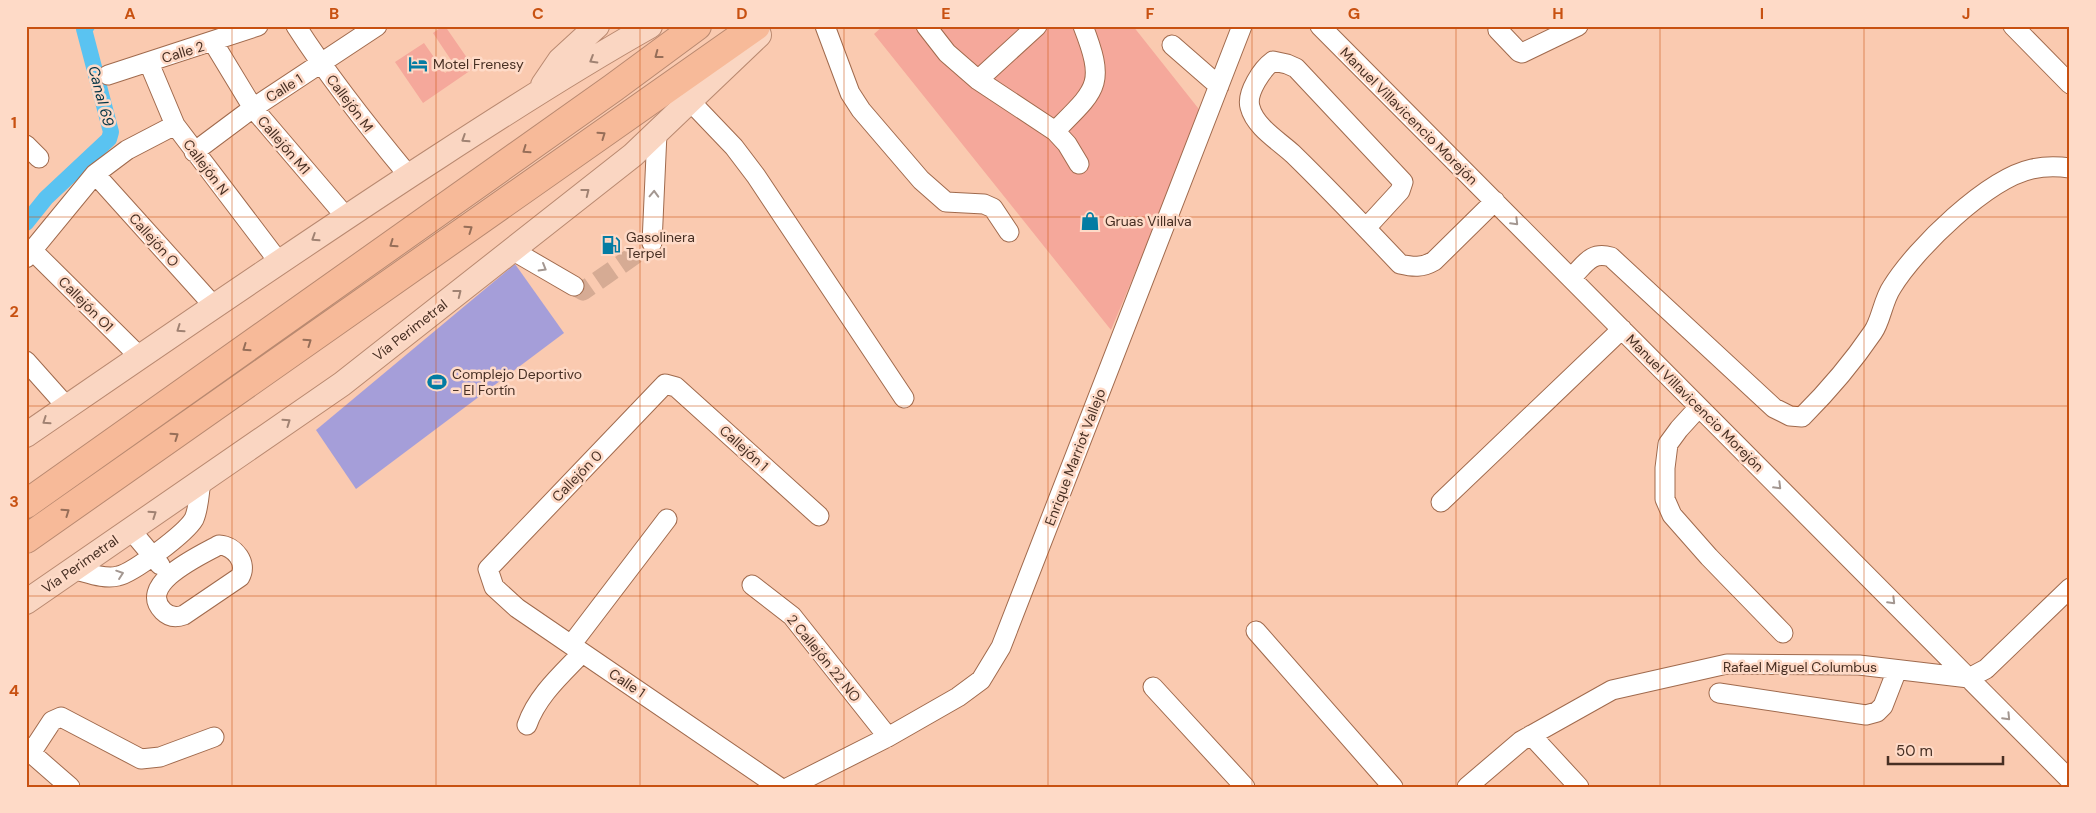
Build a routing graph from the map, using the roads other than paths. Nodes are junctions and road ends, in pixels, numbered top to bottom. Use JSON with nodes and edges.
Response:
{"nodes":[{"id":1,"x":258,"y":26,"type":"edge"},
{"id":2,"x":296,"y":26,"type":"edge"},
{"id":3,"x":377,"y":26,"type":"edge"},
{"id":4,"x":597,"y":26,"type":"edge"},
{"id":5,"x":650,"y":26,"type":"edge"},
{"id":6,"x":697,"y":26,"type":"edge"},
{"id":7,"x":756,"y":26,"type":"edge"},
{"id":8,"x":768,"y":26,"type":"edge"},
{"id":9,"x":825,"y":26,"type":"edge"},
{"id":10,"x":926,"y":26,"type":"edge"},
{"id":11,"x":1037,"y":26,"type":"edge"},
{"id":12,"x":1083,"y":26,"type":"edge"},
{"id":13,"x":1242,"y":26,"type":"edge"},
{"id":14,"x":1320,"y":26,"type":"edge"},
{"id":15,"x":1500,"y":26,"type":"edge"},
{"id":16,"x":1578,"y":26,"type":"edge"},
{"id":17,"x":2013,"y":26,"type":"edge"},
{"id":18,"x":213,"y":42,"type":"junction"},
{"id":19,"x":1172,"y":45,"type":"dead end"},
{"id":20,"x":149,"y":62,"type":"junction"},
{"id":21,"x":321,"y":65,"type":"junction"},
{"id":22,"x":108,"y":75,"type":"dead end"},
{"id":23,"x":978,"y":80,"type":"junction"},
{"id":24,"x":2068,"y":80,"type":"edge"},
{"id":25,"x":1219,"y":86,"type":"junction"},
{"id":26,"x":536,"y":94,"type":"junction"},
{"id":27,"x":690,"y":101,"type":"junction"},
{"id":28,"x":253,"y":108,"type":"junction"},
{"id":29,"x":175,"y":125,"type":"junction"},
{"id":30,"x":1055,"y":131,"type":"junction"},
{"id":31,"x":656,"y":133,"type":"junction"},
{"id":32,"x":194,"y":152,"type":"junction"},
{"id":33,"x":1079,"y":164,"type":"dead end"},
{"id":34,"x":2070,"y":168,"type":"edge"},
{"id":35,"x":95,"y":174,"type":"junction"},
{"id":36,"x":410,"y":176,"type":"junction"},
{"id":37,"x":1495,"y":202,"type":"junction"},
{"id":38,"x":346,"y":217,"type":"junction"},
{"id":39,"x":1366,"y":228,"type":"junction"},
{"id":40,"x":1010,"y":232,"type":"dead end"},
{"id":41,"x":652,"y":243,"type":"dead end"},
{"id":42,"x":512,"y":250,"type":"junction"},
{"id":43,"x":30,"y":254,"type":"edge"},
{"id":44,"x":279,"y":262,"type":"junction"},
{"id":45,"x":1571,"y":278,"type":"junction"},
{"id":46,"x":574,"y":286,"type":"tunnel mouth"},
{"id":47,"x":213,"y":305,"type":"junction"},
{"id":48,"x":1622,"y":329,"type":"junction"},
{"id":49,"x":140,"y":357,"type":"junction"},
{"id":50,"x":26,"y":360,"type":"edge"},
{"id":51,"x":665,"y":384,"type":"joint"},
{"id":52,"x":904,"y":398,"type":"dead end"},
{"id":53,"x":67,"y":407,"type":"junction"},
{"id":54,"x":1699,"y":407,"type":"junction"},
{"id":55,"x":26,"y":435,"type":"edge"},
{"id":56,"x":201,"y":481,"type":"junction"},
{"id":57,"x":1441,"y":502,"type":"dead end"},
{"id":58,"x":26,"y":504,"type":"edge"},
{"id":59,"x":819,"y":516,"type":"dead end"},
{"id":60,"x":667,"y":519,"type":"dead end"},
{"id":61,"x":130,"y":529,"type":"junction"},
{"id":62,"x":26,"y":539,"type":"edge"},
{"id":63,"x":153,"y":556,"type":"junction"},
{"id":64,"x":72,"y":569,"type":"junction"},
{"id":65,"x":488,"y":569,"type":"joint"},
{"id":66,"x":168,"y":576,"type":"junction"},
{"id":67,"x":752,"y":585,"type":"dead end"},
{"id":68,"x":2070,"y":588,"type":"edge"},
{"id":69,"x":31,"y":597,"type":"edge"},
{"id":70,"x":1256,"y":631,"type":"dead end"},
{"id":71,"x":1783,"y":632,"type":"dead end"},
{"id":72,"x":576,"y":649,"type":"junction"},
{"id":73,"x":1897,"y":670,"type":"junction"},
{"id":74,"x":1969,"y":678,"type":"junction"},
{"id":75,"x":1154,"y":687,"type":"dead end"},
{"id":76,"x":1720,"y":693,"type":"dead end"},
{"id":77,"x":527,"y":725,"type":"dead end"},
{"id":78,"x":1531,"y":735,"type":"junction"},
{"id":79,"x":214,"y":737,"type":"dead end"},
{"id":80,"x":888,"y":737,"type":"junction"},
{"id":81,"x":28,"y":751,"type":"edge"},
{"id":82,"x":2064,"y":775,"type":"edge"},
{"id":83,"x":813,"y":781,"type":"edge"},
{"id":84,"x":70,"y":787,"type":"edge"},
{"id":85,"x":779,"y":787,"type":"edge"},
{"id":86,"x":789,"y":787,"type":"edge"},
{"id":87,"x":1245,"y":787,"type":"edge"},
{"id":88,"x":1393,"y":787,"type":"edge"},
{"id":89,"x":1467,"y":787,"type":"edge"},
{"id":90,"x":1579,"y":787,"type":"edge"}],
"edges":[{"from":1,"to":18,"type":"street","name":"Calle 2"},
{"from":2,"to":21,"type":"street","name":"Callejón M"},
{"from":3,"to":21,"type":"street","name":"Calle 1"},
{"from":4,"to":26,"type":"main road"},
{"from":5,"to":26,"type":"main road","one_way":true},
{"from":6,"to":58,"type":"highway","one_way":true},
{"from":62,"to":7,"type":"highway","one_way":true},
{"from":8,"to":27,"type":"main road","name":"Vía Perimetral"},
{"from":9,"to":40,"type":"street"},
{"from":10,"to":23,"type":"street"},
{"from":11,"to":23,"type":"street"},
{"from":12,"to":30,"type":"street"},
{"from":13,"to":25,"type":"street","name":"Enrique Marriot Vallejo"},
{"from":14,"to":37,"type":"street","name":"Manuel Villavicencio Morejón"},
{"from":15,"to":16,"type":"street"},
{"from":17,"to":24,"type":"street"},
{"from":18,"to":20,"type":"street","name":"Calle 2"},
{"from":18,"to":28,"type":"street","name":"Callejón M1"},
{"from":19,"to":25,"type":"street"},
{"from":20,"to":22,"type":"street","name":"Calle 2"},
{"from":20,"to":29,"type":"street","name":"Callejón N"},
{"from":21,"to":28,"type":"street","name":"Calle 1"},
{"from":21,"to":36,"type":"street","name":"Callejón M"},
{"from":23,"to":30,"type":"street"},
{"from":25,"to":80,"type":"street","name":"Enrique Marriot Vallejo"},
{"from":26,"to":36,"type":"main road","one_way":true},
{"from":27,"to":31,"type":"main road","name":"Vía Perimetral"},
{"from":27,"to":52,"type":"street"},
{"from":28,"to":32,"type":"street","name":"Calle 1"},
{"from":28,"to":38,"type":"street","name":"Callejón M1"},
{"from":29,"to":32,"type":"street","name":"Callejón N"},
{"from":29,"to":35,"type":"street"},
{"from":30,"to":33,"type":"street"},
{"from":41,"to":31,"type":"street","one_way":true},
{"from":42,"to":31,"type":"main road","name":"Vía Perimetral","one_way":true},
{"from":32,"to":44,"type":"street","name":"Callejón N"},
{"from":34,"to":45,"type":"street"},
{"from":35,"to":43,"type":"street"},
{"from":35,"to":47,"type":"street","name":"Callejón O"},
{"from":36,"to":38,"type":"main road"},
{"from":37,"to":39,"type":"street"},
{"from":37,"to":45,"type":"street","name":"Manuel Villavicencio Morejón","one_way":true},
{"from":38,"to":44,"type":"main road","one_way":true},
{"from":39,"to":39,"type":"street"},
{"from":42,"to":46,"type":"street","one_way":true},
{"from":56,"to":42,"type":"main road","name":"Vía Perimetral","one_way":true},
{"from":43,"to":49,"type":"street","name":"Callejón O1"},
{"from":44,"to":47,"type":"main road"},
{"from":45,"to":48,"type":"street","name":"Manuel Villavicencio Morejón"},
{"from":47,"to":49,"type":"main road","one_way":true},
{"from":48,"to":54,"type":"street","name":"Manuel Villavicencio Morejón"},
{"from":48,"to":57,"type":"street"},
{"from":49,"to":53,"type":"main road"},
{"from":50,"to":53,"type":"street"},
{"from":51,"to":59,"type":"street","name":"Callejón 1"},
{"from":51,"to":65,"type":"street","name":"Callejón 0"},
{"from":53,"to":55,"type":"main road","one_way":true},
{"from":54,"to":71,"type":"street"},
{"from":54,"to":74,"type":"street","name":"Manuel Villavicencio Morejón","one_way":true},
{"from":61,"to":56,"type":"main road","name":"Vía Perimetral","one_way":true},
{"from":56,"to":63,"type":"street"},
{"from":60,"to":72,"type":"street"},
{"from":61,"to":63,"type":"street"},
{"from":61,"to":64,"type":"main road","name":"Vía Perimetral"},
{"from":64,"to":63,"type":"street","one_way":true},
{"from":63,"to":66,"type":"street"},
{"from":64,"to":69,"type":"main road","name":"Vía Perimetral"},
{"from":65,"to":72,"type":"street","name":"Calle 1"},
{"from":66,"to":66,"type":"street"},
{"from":67,"to":80,"type":"street","name":"2 Callejón 22 NO"},
{"from":68,"to":74,"type":"street"},
{"from":70,"to":88,"type":"street"},
{"from":72,"to":77,"type":"street"},
{"from":72,"to":85,"type":"street","name":"Calle 1"},
{"from":73,"to":74,"type":"street","name":"Rafael Miguel Columbus"},
{"from":73,"to":76,"type":"street"},
{"from":73,"to":78,"type":"street","name":"Rafael Miguel Columbus"},
{"from":74,"to":82,"type":"street","name":"Manuel Villavicencio Morejón","one_way":true},
{"from":75,"to":87,"type":"street"},
{"from":78,"to":89,"type":"street","name":"Rafael Miguel Columbus"},
{"from":78,"to":90,"type":"street"},
{"from":79,"to":81,"type":"street"},
{"from":80,"to":83,"type":"street","name":"Enrique Marriot Vallejo"},
{"from":81,"to":84,"type":"street"},
{"from":83,"to":86,"type":"street","name":"Enrique Marriot Vallejo"}]}
